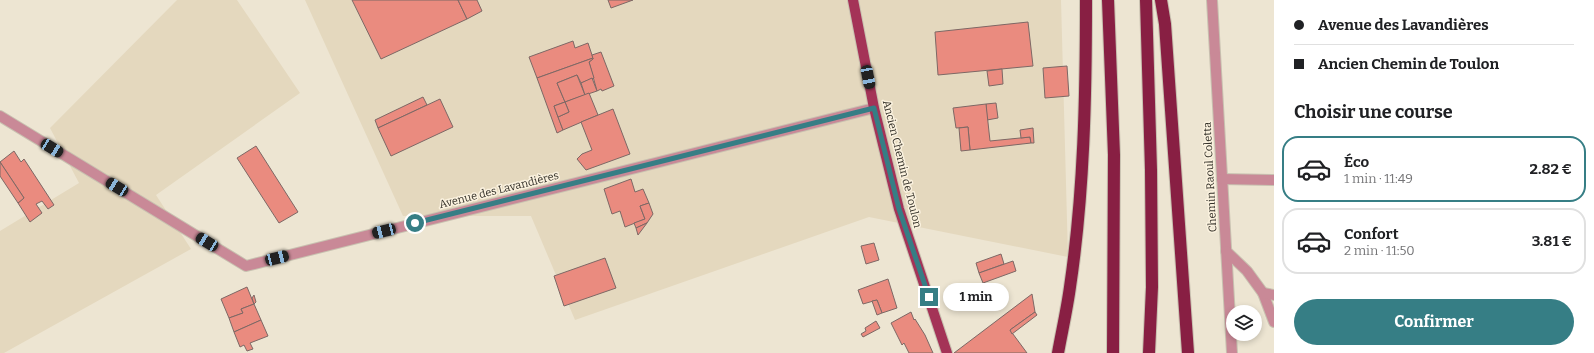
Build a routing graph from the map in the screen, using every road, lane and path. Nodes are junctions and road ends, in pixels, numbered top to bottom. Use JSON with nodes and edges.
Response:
{"nodes":[{"id":1,"x":853,"y":0,"type":"edge"},
{"id":2,"x":1086,"y":0,"type":"edge"},
{"id":3,"x":1108,"y":0,"type":"edge"},
{"id":4,"x":1146,"y":0,"type":"edge"},
{"id":5,"x":1161,"y":0,"type":"edge"},
{"id":6,"x":1212,"y":0,"type":"edge"},
{"id":7,"x":874,"y":108,"type":"junction"},
{"id":8,"x":0,"y":116,"type":"edge"},
{"id":9,"x":1222,"y":179,"type":"junction"},
{"id":10,"x":1274,"y":180,"type":"edge"},
{"id":11,"x":1226,"y":251,"type":"junction"},
{"id":12,"x":1263,"y":293,"type":"junction"},
{"id":13,"x":1274,"y":295,"type":"edge"},
{"id":14,"x":1274,"y":322,"type":"edge"},
{"id":15,"x":947,"y":353,"type":"edge"},
{"id":16,"x":1058,"y":353,"type":"edge"},
{"id":17,"x":1113,"y":353,"type":"edge"},
{"id":18,"x":1149,"y":353,"type":"edge"},
{"id":19,"x":1188,"y":353,"type":"edge"},
{"id":20,"x":1232,"y":353,"type":"edge"}],
"edges":[{"from":1,"to":7,"type":"main road","name":"Ancien Chemin de Toulon"},
{"from":2,"to":16,"type":"highway"},
{"from":3,"to":17,"type":"highway"},
{"from":4,"to":18,"type":"highway"},
{"from":5,"to":19,"type":"highway"},
{"from":6,"to":9,"type":"street","name":"Chemin Raoul Coletta"},
{"from":7,"to":8,"type":"street","name":"Avenue des Lavandières"},
{"from":7,"to":15,"type":"main road","name":"Ancien Chemin de Toulon"},
{"from":9,"to":10,"type":"street"},
{"from":9,"to":11,"type":"street","name":"Chemin Raoul Coletta"},
{"from":11,"to":12,"type":"street"},
{"from":11,"to":20,"type":"street","name":"Chemin Raoul Coletta"},
{"from":12,"to":13,"type":"street"},
{"from":12,"to":14,"type":"street"}]}
